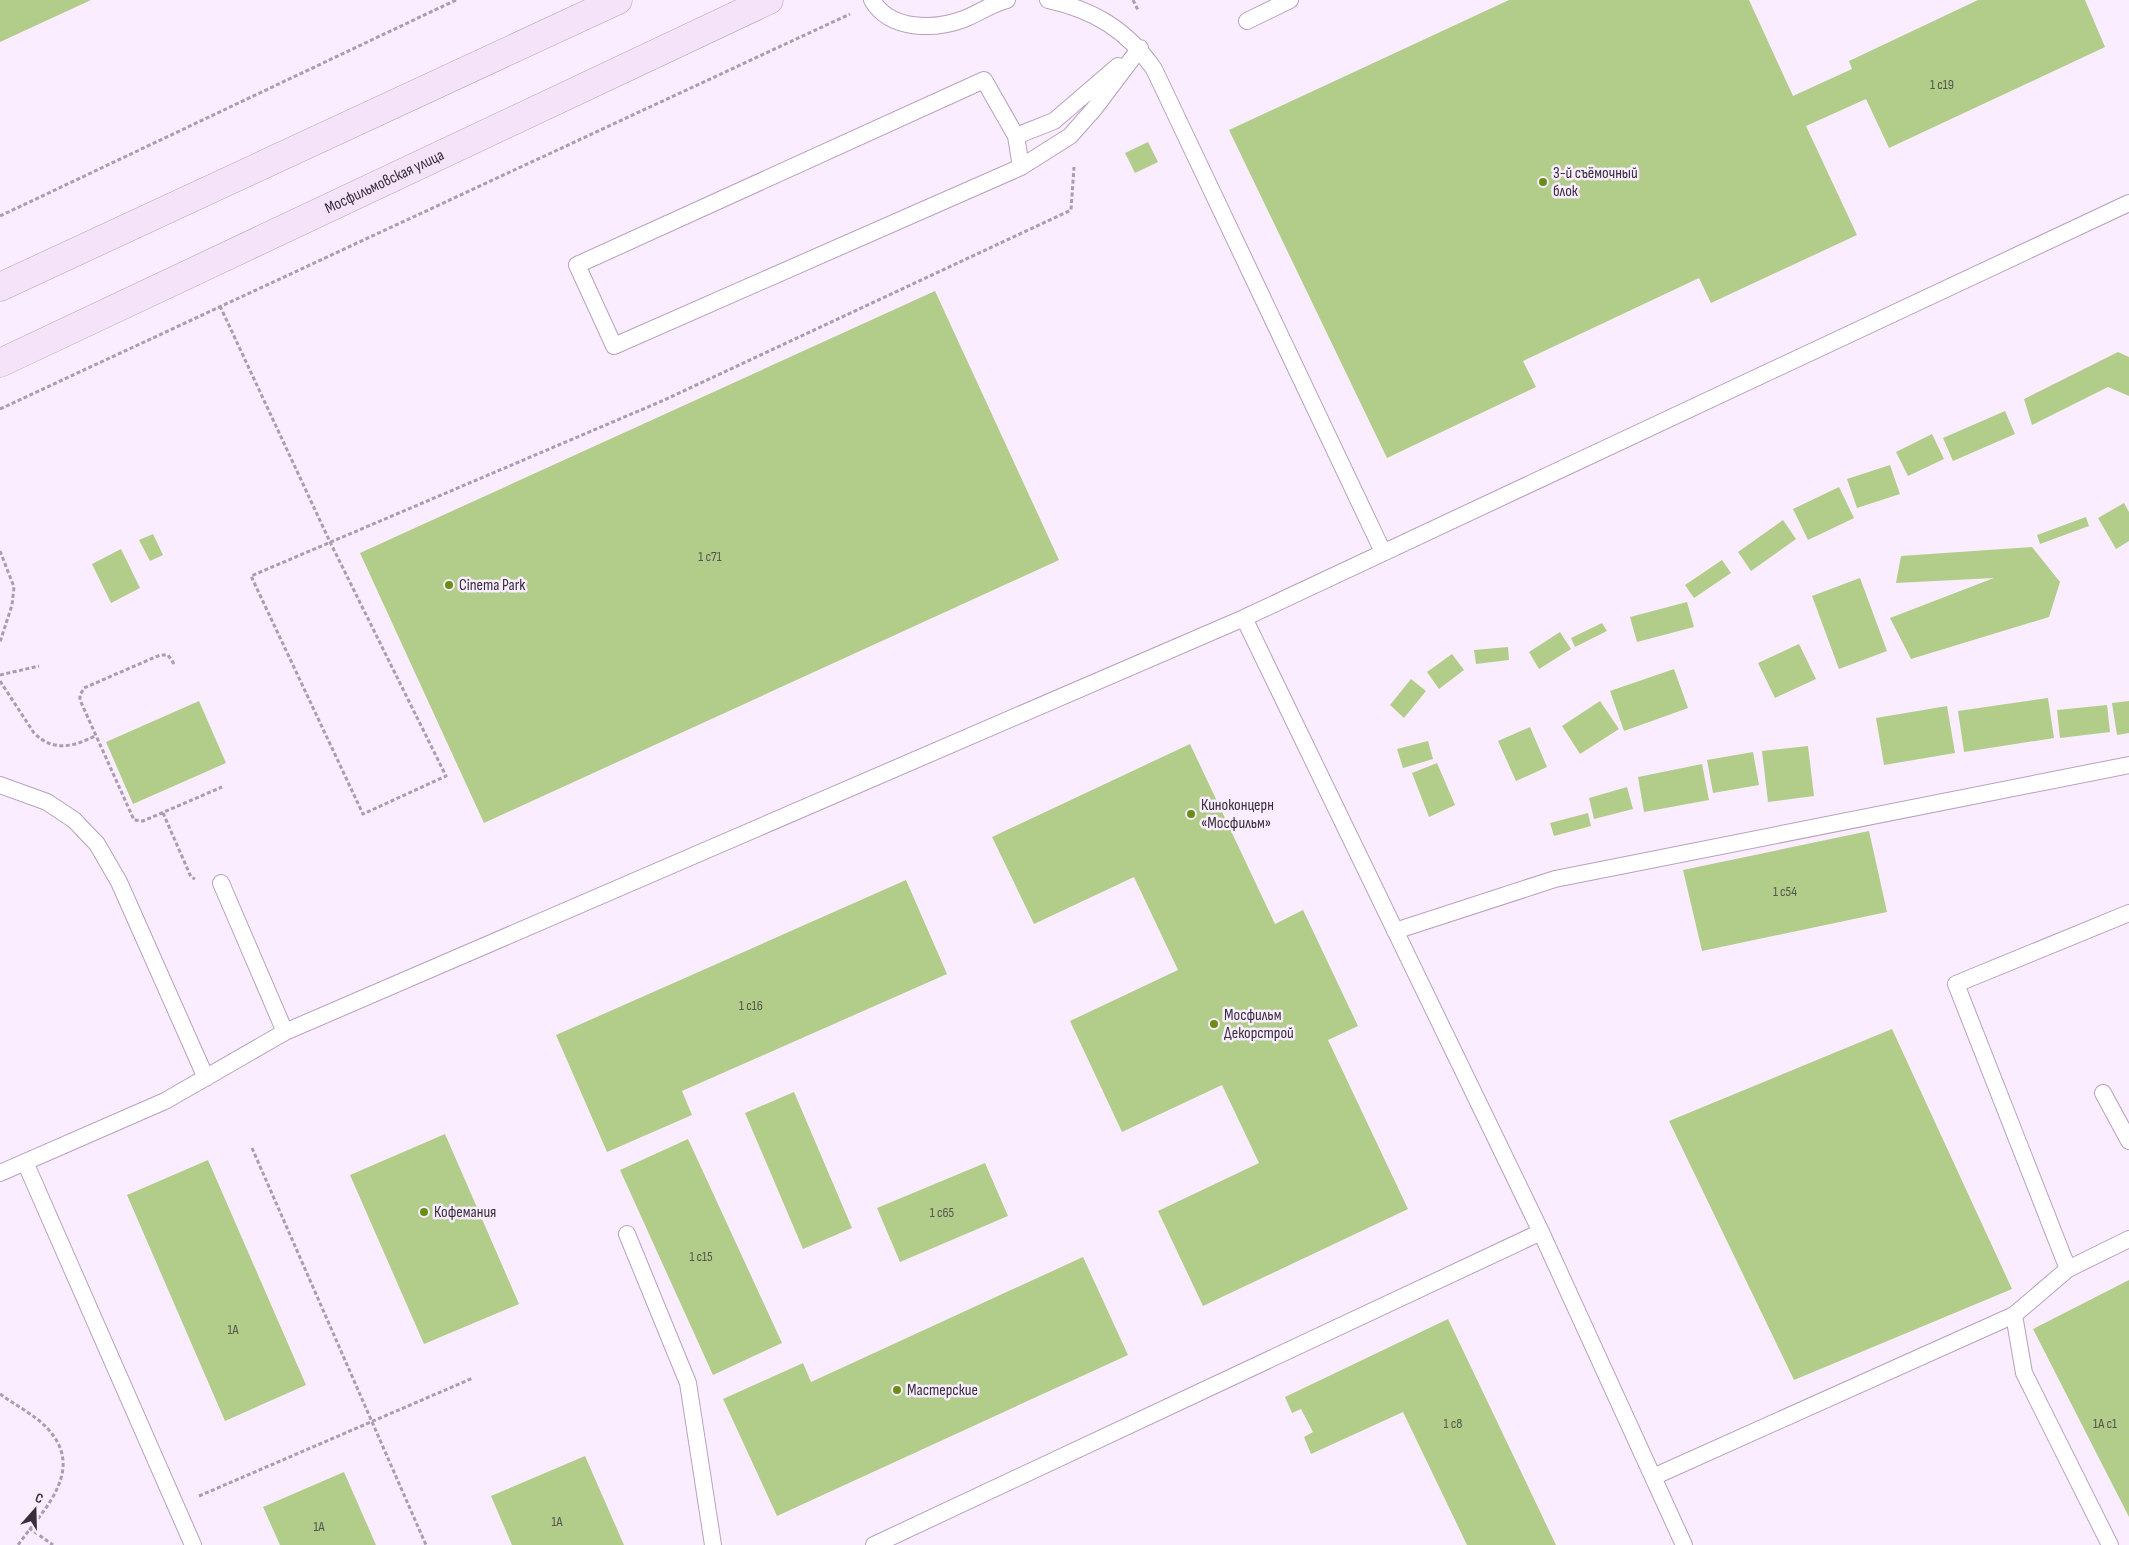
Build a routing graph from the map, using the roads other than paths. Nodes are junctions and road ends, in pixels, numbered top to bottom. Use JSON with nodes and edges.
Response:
{"nodes":[{"id":1,"x":618,"y":0,"type":"edge"},
{"id":2,"x":769,"y":0,"type":"edge"},
{"id":3,"x":1007,"y":0,"type":"edge"},
{"id":4,"x":1048,"y":0,"type":"edge"},
{"id":5,"x":1290,"y":0,"type":"edge"},
{"id":6,"x":873,"y":2,"type":"edge"},
{"id":7,"x":1247,"y":21,"type":"dead end"},
{"id":8,"x":1140,"y":48,"type":"junction"},
{"id":9,"x":1016,"y":136,"type":"junction"},
{"id":10,"x":1021,"y":167,"type":"junction"},
{"id":11,"x":2129,"y":202,"type":"edge"},
{"id":12,"x":0,"y":287,"type":"edge"},
{"id":13,"x":0,"y":363,"type":"edge"},
{"id":14,"x":1383,"y":552,"type":"junction"},
{"id":15,"x":1244,"y":618,"type":"junction"},
{"id":16,"x":2129,"y":765,"type":"edge"},
{"id":17,"x":0,"y":785,"type":"edge"},
{"id":18,"x":220,"y":883,"type":"road end"},
{"id":19,"x":2129,"y":914,"type":"edge"},
{"id":20,"x":1395,"y":930,"type":"junction"},
{"id":21,"x":285,"y":1032,"type":"junction"},
{"id":22,"x":206,"y":1078,"type":"junction"},
{"id":23,"x":2103,"y":1093,"type":"dead end"},
{"id":24,"x":2129,"y":1141,"type":"edge"},
{"id":25,"x":25,"y":1162,"type":"junction"},
{"id":26,"x":0,"y":1173,"type":"edge"},
{"id":27,"x":1541,"y":1232,"type":"junction"},
{"id":28,"x":627,"y":1234,"type":"dead end"},
{"id":29,"x":2129,"y":1239,"type":"edge"},
{"id":30,"x":2068,"y":1269,"type":"junction"},
{"id":31,"x":2014,"y":1315,"type":"junction"},
{"id":32,"x":1653,"y":1477,"type":"junction"},
{"id":33,"x":193,"y":1545,"type":"edge"},
{"id":34,"x":713,"y":1545,"type":"edge"},
{"id":35,"x":874,"y":1545,"type":"edge"},
{"id":36,"x":1684,"y":1545,"type":"edge"},
{"id":37,"x":2110,"y":1545,"type":"edge"}],
"edges":[{"from":1,"to":12,"type":"main road"},
{"from":2,"to":13,"type":"main road","name":"Мосфильмовская улица"},
{"from":3,"to":6,"type":"lane"},
{"from":4,"to":8,"type":"lane"},
{"from":5,"to":7,"type":"lane"},
{"from":8,"to":9,"type":"lane"},
{"from":8,"to":10,"type":"lane"},
{"from":8,"to":14,"type":"lane"},
{"from":9,"to":10,"type":"lane"},
{"from":9,"to":10,"type":"lane"},
{"from":11,"to":14,"type":"lane"},
{"from":14,"to":15,"type":"lane"},
{"from":15,"to":20,"type":"lane"},
{"from":15,"to":21,"type":"lane"},
{"from":16,"to":20,"type":"lane"},
{"from":17,"to":22,"type":"lane"},
{"from":18,"to":21,"type":"lane"},
{"from":19,"to":30,"type":"lane"},
{"from":20,"to":27,"type":"lane"},
{"from":21,"to":22,"type":"lane"},
{"from":22,"to":25,"type":"lane"},
{"from":23,"to":24,"type":"lane"},
{"from":25,"to":26,"type":"lane"},
{"from":25,"to":33,"type":"lane"},
{"from":27,"to":32,"type":"lane"},
{"from":27,"to":35,"type":"lane"},
{"from":28,"to":34,"type":"lane"},
{"from":29,"to":30,"type":"lane"},
{"from":30,"to":31,"type":"lane"},
{"from":31,"to":32,"type":"lane"},
{"from":31,"to":37,"type":"lane"},
{"from":32,"to":36,"type":"lane"}]}
